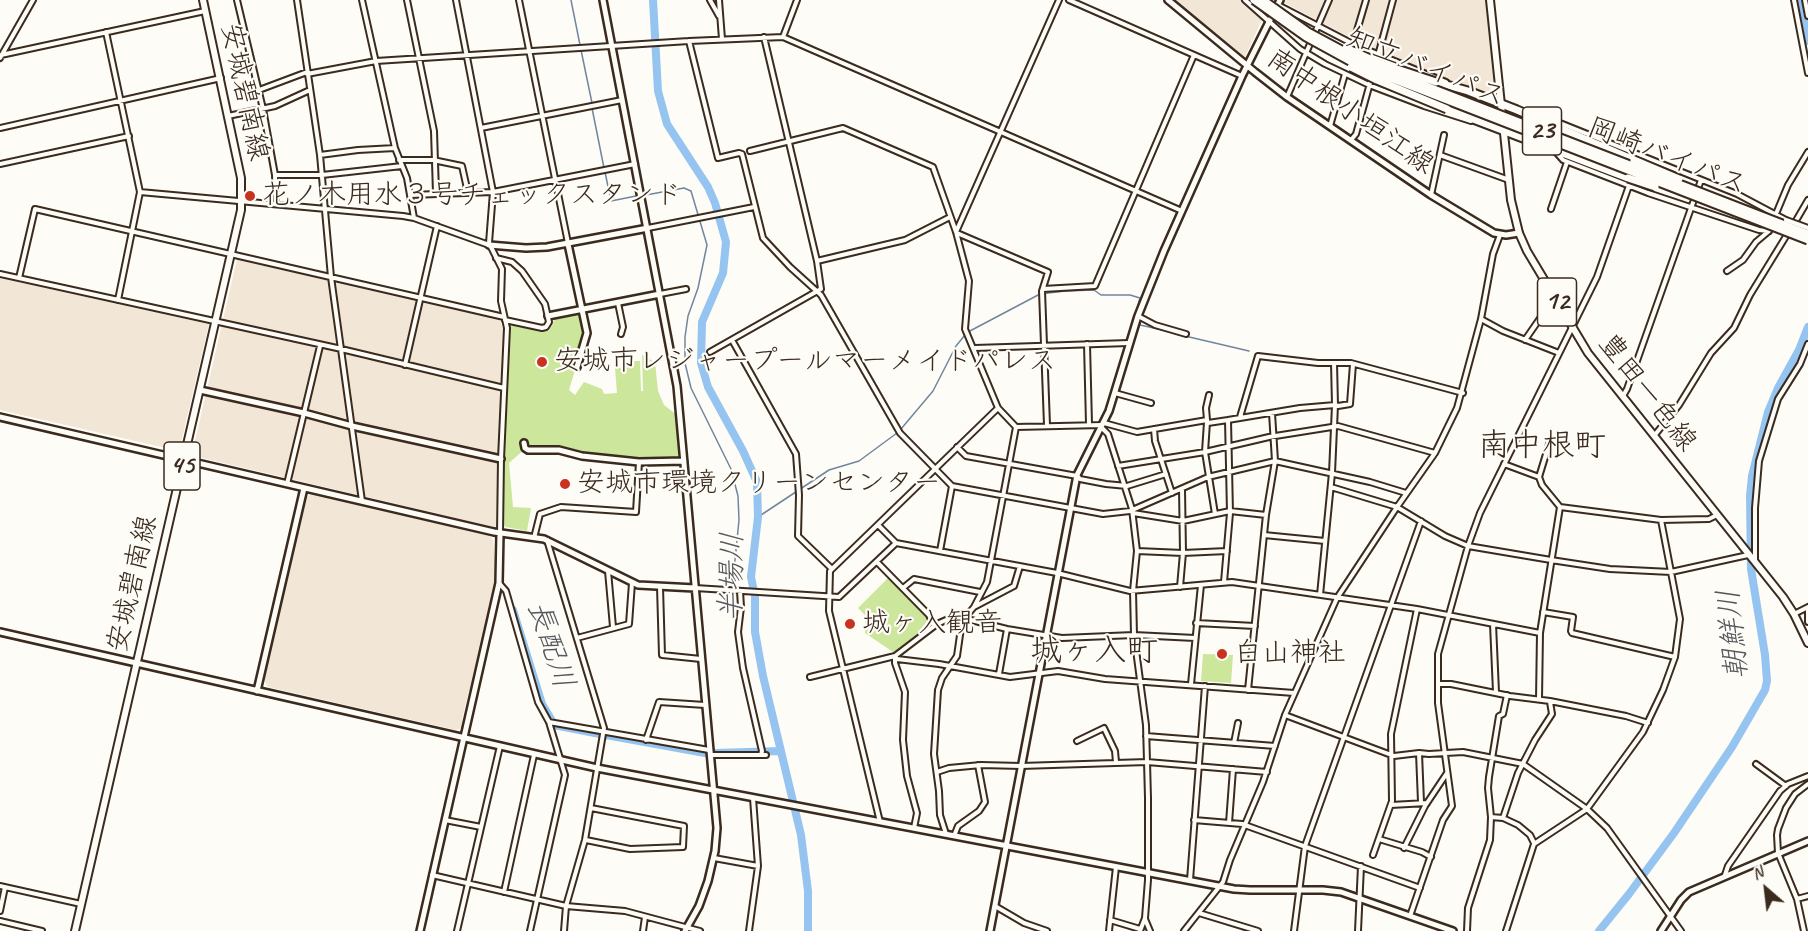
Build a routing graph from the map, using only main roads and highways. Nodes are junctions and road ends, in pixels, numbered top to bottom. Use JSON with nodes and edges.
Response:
{"nodes":[{"id":1,"x":203,"y":0,"type":"edge"},
{"id":2,"x":1254,"y":0,"type":"edge"},
{"id":3,"x":1263,"y":0,"type":"edge"},
{"id":4,"x":1490,"y":0,"type":"edge"},
{"id":5,"x":1266,"y":10,"type":"junction"},
{"id":6,"x":1282,"y":15,"type":"junction"},
{"id":7,"x":1501,"y":104,"type":"junction"},
{"id":8,"x":1504,"y":132,"type":"junction"},
{"id":9,"x":1726,"y":209,"type":"junction"},
{"id":10,"x":1754,"y":213,"type":"junction"},
{"id":11,"x":1808,"y":234,"type":"edge"},
{"id":12,"x":1808,"y":240,"type":"edge"},
{"id":13,"x":1807,"y":637,"type":"edge"},
{"id":14,"x":75,"y":931,"type":"edge"}],
"edges":[{"from":1,"to":14,"type":"main road","name":"安城碧南線","number":"45"},
{"from":2,"to":5,"type":"highway","name":"知立バイパス","number":"23","bridge":true},
{"from":3,"to":6,"type":"highway","number":"23","bridge":true},
{"from":4,"to":7,"type":"main road","name":"豊田一色線","number":"12"},
{"from":5,"to":8,"type":"highway","number":"23","bridge":true},
{"from":5,"to":9,"type":"highway","name":"知立バイパス","number":"23","bridge":true},
{"from":6,"to":7,"type":"highway","number":"23","bridge":true},
{"from":6,"to":10,"type":"highway","name":"岡崎バイパス","number":"23","bridge":true},
{"from":7,"to":8,"type":"main road","name":"豊田一色線","number":"12"},
{"from":7,"to":10,"type":"highway","number":"23","bridge":true},
{"from":8,"to":9,"type":"highway","number":"23","bridge":true},
{"from":8,"to":13,"type":"main road","name":"豊田一色線","number":"12"},
{"from":9,"to":12,"type":"highway","name":"岡崎バイパス","number":"23","bridge":true},
{"from":10,"to":11,"type":"highway","name":"岡崎バイパス","number":"23","bridge":true}]}
